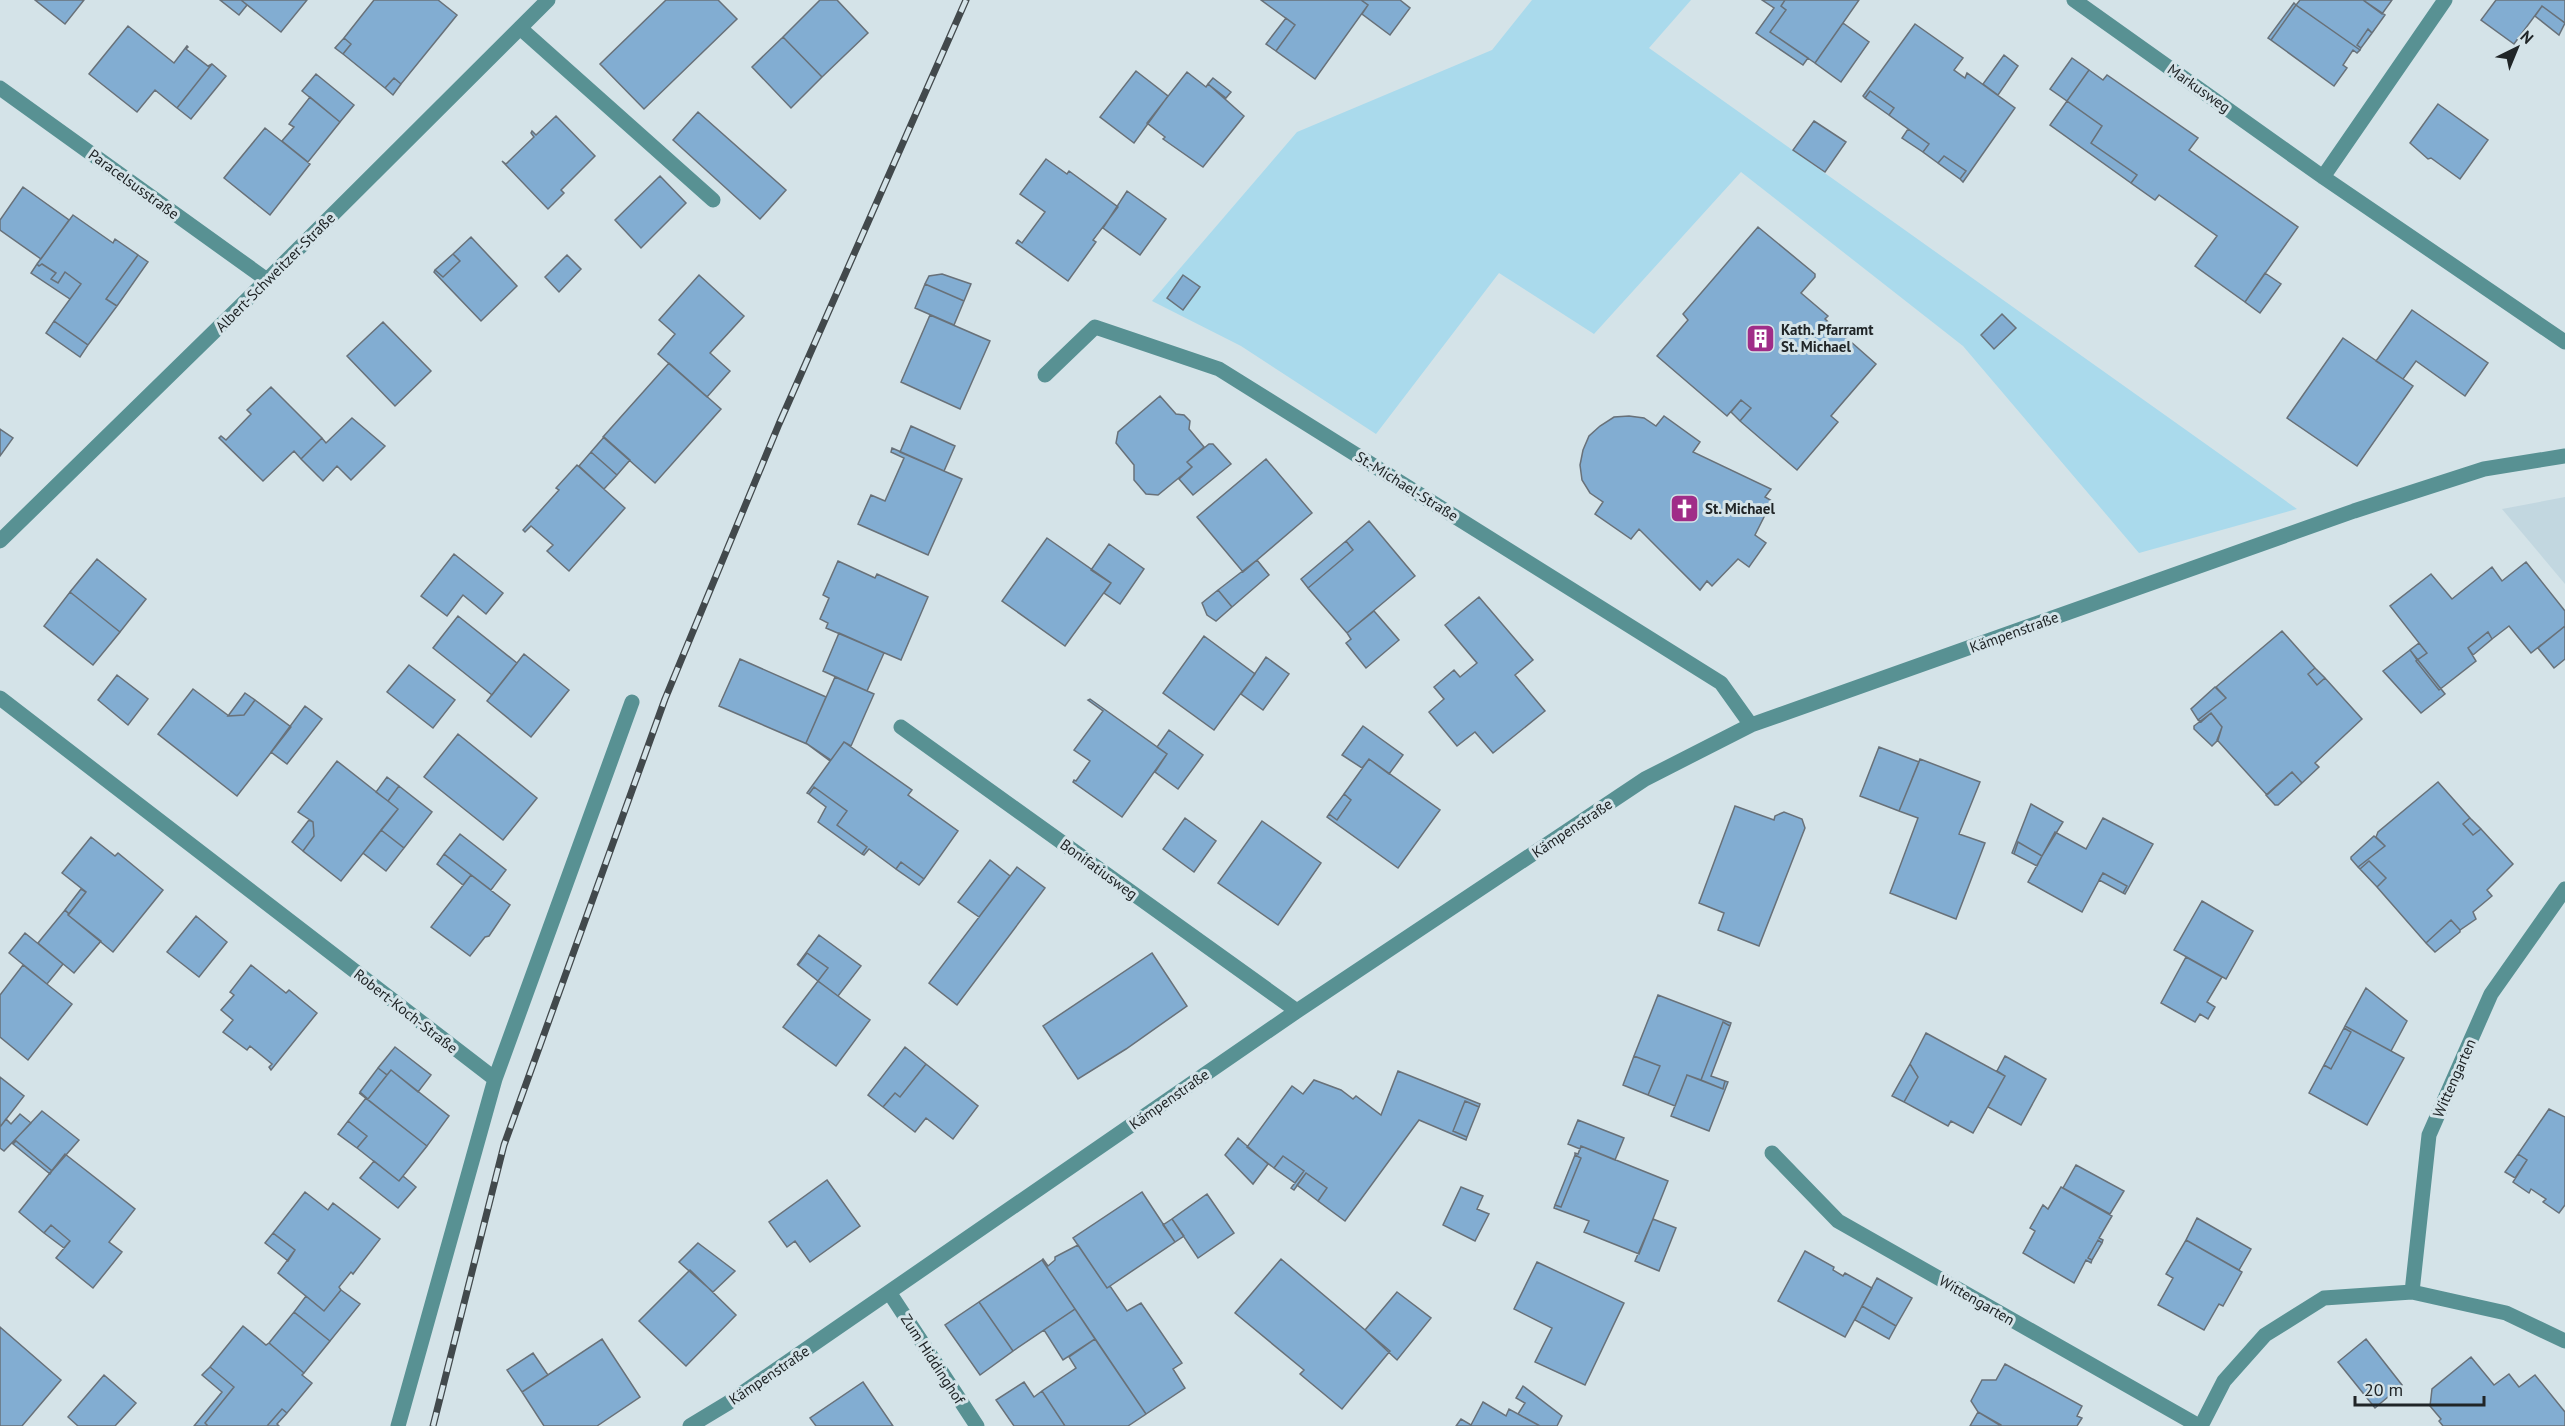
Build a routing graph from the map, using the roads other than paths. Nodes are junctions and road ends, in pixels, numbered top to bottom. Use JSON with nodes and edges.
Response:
{"nodes":[{"id":1,"x":548,"y":0,"type":"edge"},
{"id":2,"x":2074,"y":0,"type":"edge"},
{"id":3,"x":2445,"y":0,"type":"edge"},
{"id":4,"x":520,"y":28,"type":"junction"},
{"id":5,"x":0,"y":88,"type":"edge"},
{"id":6,"x":2323,"y":177,"type":"junction"},
{"id":7,"x":713,"y":200,"type":"dead end"},
{"id":8,"x":267,"y":280,"type":"junction"},
{"id":9,"x":2565,"y":342,"type":"edge"},
{"id":10,"x":1046,"y":375,"type":"dead end"},
{"id":11,"x":2565,"y":456,"type":"edge"},
{"id":12,"x":0,"y":541,"type":"edge"},
{"id":13,"x":0,"y":698,"type":"edge"},
{"id":14,"x":632,"y":702,"type":"dead end"},
{"id":15,"x":1751,"y":726,"type":"junction"},
{"id":16,"x":901,"y":727,"type":"dead end"},
{"id":17,"x":2565,"y":889,"type":"edge"},
{"id":18,"x":1297,"y":1011,"type":"junction"},
{"id":19,"x":495,"y":1079,"type":"junction"},
{"id":20,"x":1772,"y":1153,"type":"dead end"},
{"id":21,"x":890,"y":1292,"type":"junction"},
{"id":22,"x":2412,"y":1292,"type":"junction"},
{"id":23,"x":2565,"y":1341,"type":"edge"},
{"id":24,"x":398,"y":1426,"type":"edge"},
{"id":25,"x":690,"y":1426,"type":"edge"},
{"id":26,"x":977,"y":1426,"type":"edge"},
{"id":27,"x":2200,"y":1426,"type":"edge"}],
"edges":[{"from":1,"to":4,"type":"street","name":"Albert-Schweitzer-Straße"},
{"from":2,"to":6,"type":"street","name":"Markusweg"},
{"from":3,"to":6,"type":"street"},
{"from":4,"to":7,"type":"street"},
{"from":4,"to":8,"type":"street","name":"Albert-Schweitzer-Straße"},
{"from":5,"to":8,"type":"street","name":"Paracelsusstraße"},
{"from":6,"to":9,"type":"street","name":"Markusweg"},
{"from":8,"to":12,"type":"street","name":"Albert-Schweitzer-Straße"},
{"from":10,"to":15,"type":"street","name":"St.-Michael-Straße"},
{"from":11,"to":15,"type":"street","name":"Kämpenstraße"},
{"from":13,"to":19,"type":"street","name":"Robert-Koch-Straße"},
{"from":14,"to":19,"type":"street"},
{"from":15,"to":18,"type":"street","name":"Kämpenstraße"},
{"from":16,"to":18,"type":"street","name":"Bonifatiusweg"},
{"from":17,"to":22,"type":"street","name":"Wittengarten"},
{"from":18,"to":21,"type":"street","name":"Kämpenstraße"},
{"from":19,"to":24,"type":"street"},
{"from":20,"to":27,"type":"street","name":"Wittengarten"},
{"from":21,"to":25,"type":"street","name":"Kämpenstraße"},
{"from":21,"to":26,"type":"street","name":"Zum Hiddinghof"},
{"from":22,"to":23,"type":"street","name":"Wittengarten"},
{"from":22,"to":27,"type":"street","name":"Wittengarten"}]}
